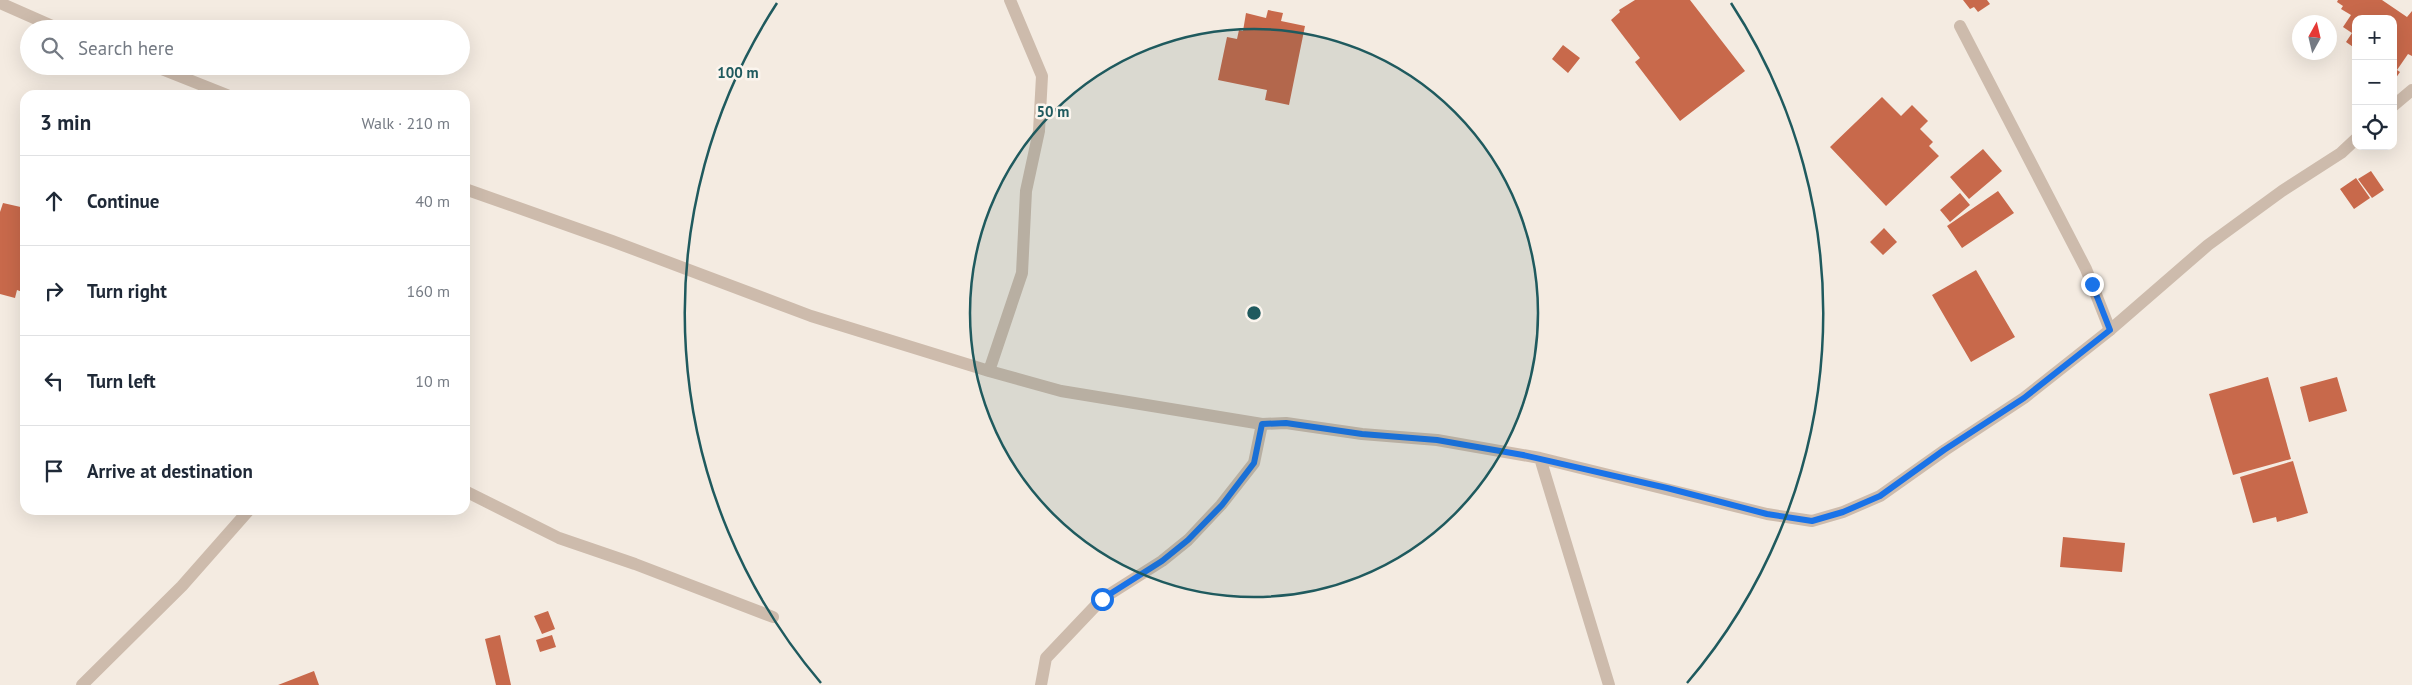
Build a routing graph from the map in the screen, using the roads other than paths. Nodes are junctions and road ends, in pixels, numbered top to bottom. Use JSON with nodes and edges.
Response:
{"nodes":[{"id":1,"x":1010,"y":0,"type":"edge"},
{"id":2,"x":0,"y":3,"type":"edge"},
{"id":3,"x":39,"y":20,"type":"edge"},
{"id":4,"x":1960,"y":26,"type":"dead end"},
{"id":5,"x":177,"y":75,"type":"edge"},
{"id":6,"x":214,"y":90,"type":"edge"},
{"id":7,"x":2412,"y":90,"type":"edge"},
{"id":8,"x":2394,"y":105,"type":"edge"},
{"id":9,"x":2352,"y":143,"type":"edge"},
{"id":10,"x":470,"y":191,"type":"edge"},
{"id":11,"x":2110,"y":330,"type":"junction"},
{"id":12,"x":989,"y":371,"type":"junction"},
{"id":13,"x":1262,"y":424,"type":"junction"},
{"id":14,"x":1540,"y":458,"type":"junction"},
{"id":15,"x":470,"y":494,"type":"edge"},
{"id":16,"x":245,"y":515,"type":"edge"},
{"id":17,"x":772,"y":617,"type":"dead end"},
{"id":18,"x":82,"y":685,"type":"edge"},
{"id":19,"x":1041,"y":685,"type":"edge"},
{"id":20,"x":1609,"y":685,"type":"edge"}],
"edges":[{"from":1,"to":12,"type":"street"},
{"from":2,"to":3,"type":"street"},
{"from":4,"to":11,"type":"street"},
{"from":5,"to":6,"type":"street"},
{"from":7,"to":8,"type":"street"},
{"from":9,"to":11,"type":"street"},
{"from":10,"to":12,"type":"street"},
{"from":11,"to":14,"type":"street"},
{"from":12,"to":13,"type":"street"},
{"from":13,"to":14,"type":"street"},
{"from":13,"to":19,"type":"street"},
{"from":14,"to":20,"type":"street"},
{"from":15,"to":17,"type":"street"},
{"from":16,"to":18,"type":"street"}]}
